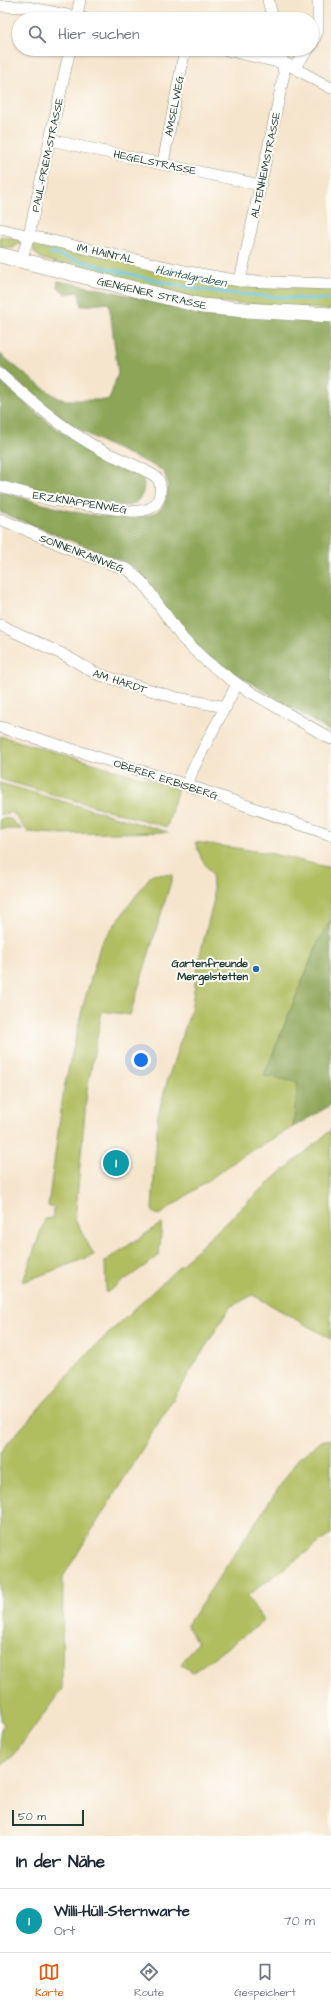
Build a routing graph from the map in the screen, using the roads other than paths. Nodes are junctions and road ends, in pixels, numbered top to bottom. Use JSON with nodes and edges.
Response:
{"nodes":[{"id":1,"x":80,"y":0,"type":"edge"},
{"id":2,"x":268,"y":0,"type":"edge"},
{"id":3,"x":318,"y":0,"type":"edge"},
{"id":4,"x":0,"y":6,"type":"edge"},
{"id":5,"x":51,"y":12,"type":"edge"},
{"id":6,"x":79,"y":12,"type":"edge"},
{"id":7,"x":271,"y":12,"type":"edge"},
{"id":8,"x":318,"y":12,"type":"edge"},
{"id":9,"x":68,"y":56,"type":"edge"},
{"id":10,"x":184,"y":56,"type":"edge"},
{"id":11,"x":251,"y":56,"type":"edge"},
{"id":12,"x":284,"y":56,"type":"edge"},
{"id":13,"x":300,"y":56,"type":"edge"},
{"id":14,"x":289,"y":65,"type":"junction"},
{"id":15,"x":331,"y":88,"type":"edge"},
{"id":16,"x":50,"y":140,"type":"junction"},
{"id":17,"x":162,"y":163,"type":"junction"},
{"id":18,"x":260,"y":185,"type":"junction"},
{"id":19,"x":0,"y":228,"type":"edge"},
{"id":20,"x":29,"y":235,"type":"junction"},
{"id":21,"x":0,"y":255,"type":"edge"},
{"id":22,"x":21,"y":261,"type":"junction"},
{"id":23,"x":240,"y":281,"type":"junction"},
{"id":24,"x":331,"y":284,"type":"edge"},
{"id":25,"x":331,"y":315,"type":"edge"},
{"id":26,"x":0,"y":373,"type":"edge"},
{"id":27,"x":0,"y":486,"type":"edge"},
{"id":28,"x":0,"y":519,"type":"edge"},
{"id":29,"x":0,"y":625,"type":"edge"},
{"id":30,"x":237,"y":684,"type":"junction"},
{"id":31,"x":226,"y":707,"type":"junction"},
{"id":32,"x":0,"y":728,"type":"edge"},
{"id":33,"x":331,"y":739,"type":"edge"},
{"id":34,"x":187,"y":785,"type":"junction"},
{"id":35,"x":331,"y":835,"type":"edge"}],
"edges":[{"from":1,"to":6,"type":"street"},
{"from":2,"to":7,"type":"street"},
{"from":3,"to":8,"type":"street"},
{"from":4,"to":5,"type":"street"},
{"from":9,"to":16,"type":"street","name":"PAUL-PRIEM-STRASSE"},
{"from":10,"to":17,"type":"street","name":"AMSELWEG"},
{"from":11,"to":14,"type":"street"},
{"from":12,"to":14,"type":"street","name":"ALTENHEIMSTRASSE"},
{"from":13,"to":14,"type":"street"},
{"from":14,"to":15,"type":"street"},
{"from":14,"to":18,"type":"street","name":"ALTENHEIMSTRASSE"},
{"from":16,"to":17,"type":"street","name":"HEGELSTRASSE"},
{"from":16,"to":20,"type":"street","name":"PAUL-PRIEM-STRASSE"},
{"from":17,"to":18,"type":"street","name":"HEGELSTRASSE"},
{"from":18,"to":23,"type":"street","name":"ALTENHEIMSTRASSE"},
{"from":19,"to":20,"type":"street","name":"IM HAINTAL"},
{"from":20,"to":22,"type":"street","name":"PAUL-PRIEM-STRASSE"},
{"from":20,"to":23,"type":"street","name":"IM HAINTAL"},
{"from":21,"to":22,"type":"main road","name":"GIENGENER STRASSE"},
{"from":22,"to":25,"type":"main road","name":"GIENGENER STRASSE"},
{"from":23,"to":24,"type":"street","name":"IM HAINTAL"},
{"from":26,"to":27,"type":"street","name":"ERZKNAPPENWEG"},
{"from":28,"to":30,"type":"street","name":"SONNENRAINWEG"},
{"from":29,"to":31,"type":"street","name":"AM HARDT"},
{"from":30,"to":31,"type":"street"},
{"from":30,"to":33,"type":"street","name":"SONNENRAINWEG"},
{"from":31,"to":34,"type":"street"},
{"from":32,"to":34,"type":"street","name":"OBERER ERBISBERG"},
{"from":34,"to":35,"type":"street","name":"OBERER ERBISBERG"}]}
